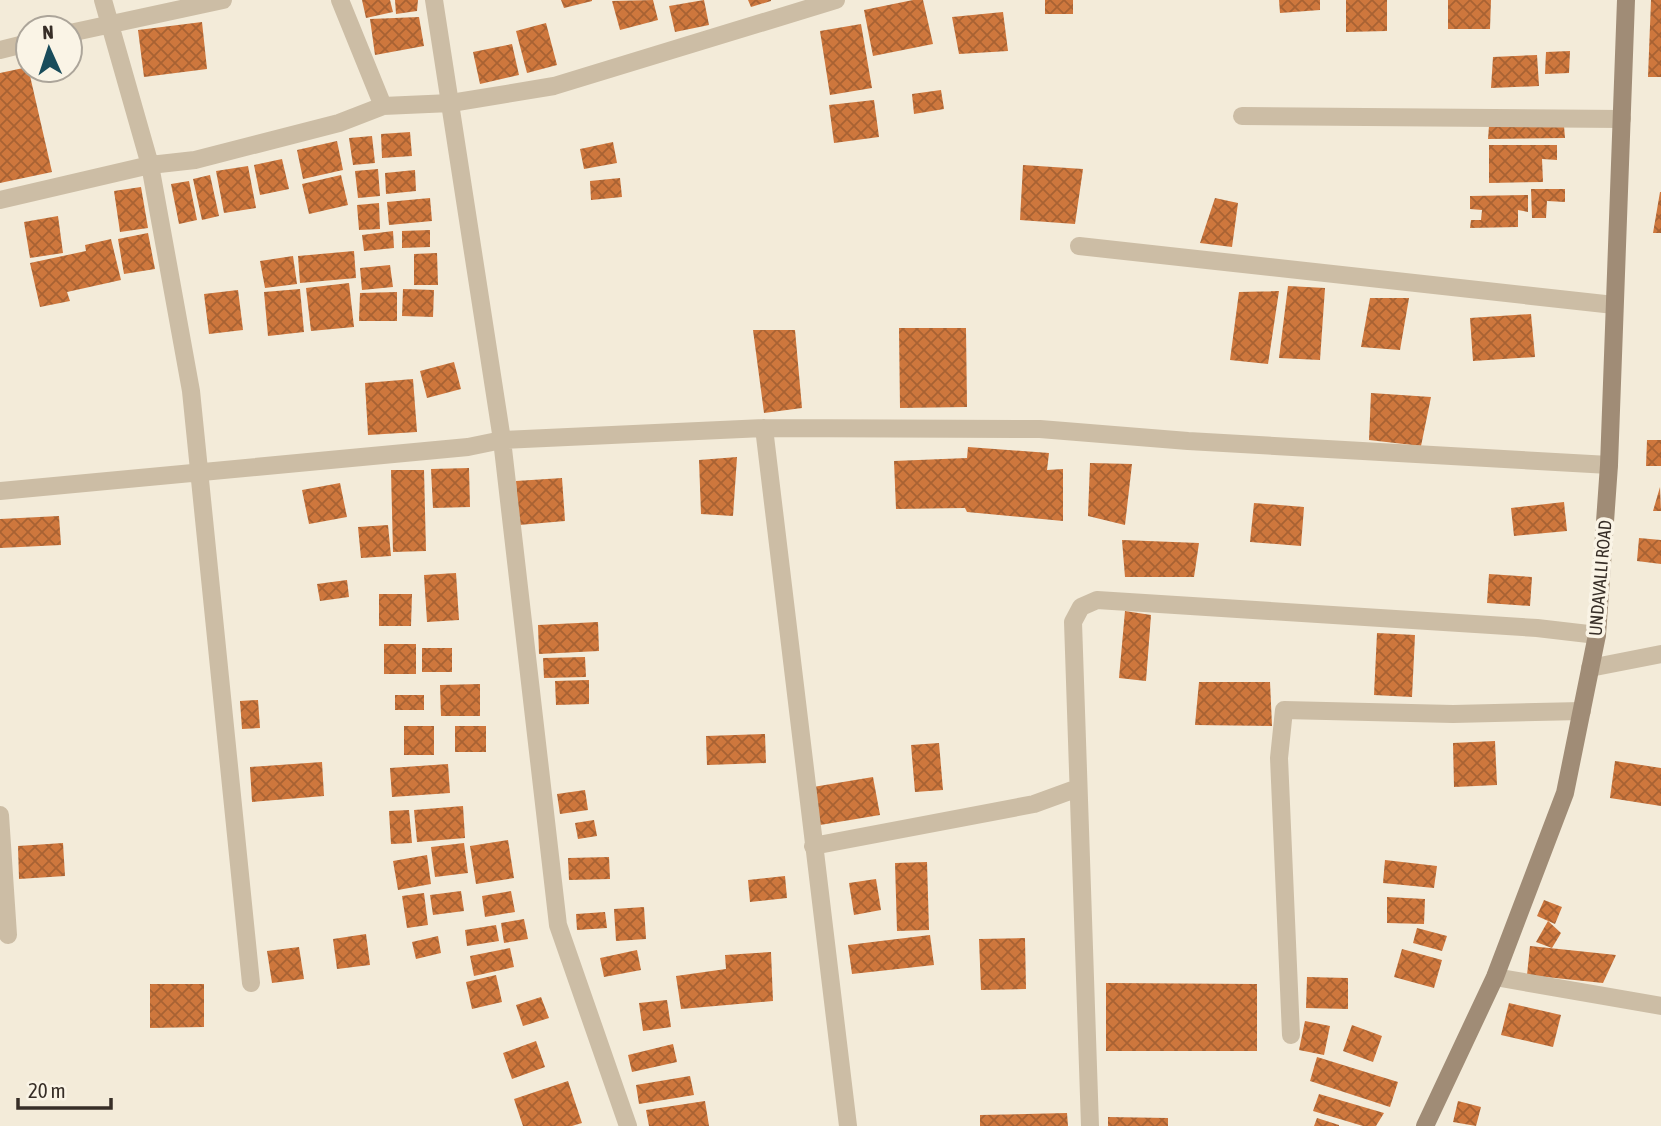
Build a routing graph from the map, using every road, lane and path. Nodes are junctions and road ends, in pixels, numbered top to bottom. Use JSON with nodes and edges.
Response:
{"nodes":[{"id":1,"x":103,"y":0,"type":"edge"},
{"id":2,"x":223,"y":0,"type":"edge"},
{"id":3,"x":340,"y":0,"type":"edge"},
{"id":4,"x":434,"y":0,"type":"edge"},
{"id":5,"x":836,"y":0,"type":"edge"},
{"id":6,"x":1626,"y":0,"type":"edge"},
{"id":7,"x":110,"y":23,"type":"junction"},
{"id":8,"x":84,"y":30,"type":"edge"},
{"id":9,"x":451,"y":103,"type":"junction"},
{"id":10,"x":383,"y":106,"type":"junction"},
{"id":11,"x":1242,"y":116,"type":"dead end"},
{"id":12,"x":1622,"y":119,"type":"junction"},
{"id":13,"x":150,"y":165,"type":"junction"},
{"id":14,"x":0,"y":200,"type":"edge"},
{"id":15,"x":1079,"y":246,"type":"dead end"},
{"id":16,"x":1614,"y":305,"type":"junction"},
{"id":17,"x":764,"y":428,"type":"junction"},
{"id":18,"x":502,"y":440,"type":"junction"},
{"id":19,"x":1609,"y":466,"type":"junction"},
{"id":20,"x":199,"y":472,"type":"junction"},
{"id":21,"x":0,"y":491,"type":"edge"},
{"id":22,"x":1597,"y":635,"type":"junction"},
{"id":23,"x":1661,"y":653,"type":"edge"},
{"id":24,"x":1590,"y":668,"type":"junction"},
{"id":25,"x":1582,"y":711,"type":"junction"},
{"id":26,"x":1078,"y":789,"type":"junction"},
{"id":27,"x":0,"y":815,"type":"edge"},
{"id":28,"x":813,"y":846,"type":"junction"},
{"id":29,"x":8,"y":935,"type":"dead end"},
{"id":30,"x":1495,"y":977,"type":"junction"},
{"id":31,"x":251,"y":983,"type":"dead end"},
{"id":32,"x":1661,"y":1006,"type":"edge"},
{"id":33,"x":1291,"y":1035,"type":"dead end"},
{"id":34,"x":628,"y":1126,"type":"edge"},
{"id":35,"x":848,"y":1126,"type":"edge"},
{"id":36,"x":1090,"y":1126,"type":"edge"},
{"id":37,"x":1425,"y":1126,"type":"edge"}],
"edges":[{"from":1,"to":7,"type":"street"},
{"from":2,"to":7,"type":"street"},
{"from":3,"to":10,"type":"street"},
{"from":4,"to":9,"type":"street"},
{"from":5,"to":9,"type":"street"},
{"from":6,"to":12,"type":"main road","name":"UNDAVALLI ROAD"},
{"from":7,"to":8,"type":"street"},
{"from":7,"to":13,"type":"street"},
{"from":9,"to":10,"type":"street"},
{"from":9,"to":18,"type":"street"},
{"from":10,"to":13,"type":"street"},
{"from":11,"to":12,"type":"street"},
{"from":12,"to":16,"type":"main road","name":"UNDAVALLI ROAD"},
{"from":13,"to":14,"type":"street"},
{"from":13,"to":20,"type":"street"},
{"from":15,"to":16,"type":"street"},
{"from":16,"to":19,"type":"main road","name":"UNDAVALLI ROAD"},
{"from":17,"to":18,"type":"street"},
{"from":17,"to":19,"type":"street"},
{"from":17,"to":28,"type":"street"},
{"from":18,"to":20,"type":"street"},
{"from":18,"to":34,"type":"street"},
{"from":19,"to":22,"type":"main road","name":"UNDAVALLI ROAD"},
{"from":20,"to":21,"type":"street"},
{"from":20,"to":31,"type":"street"},
{"from":22,"to":24,"type":"main road","name":"UNDAVALLI ROAD"},
{"from":22,"to":26,"type":"street"},
{"from":23,"to":24,"type":"street"},
{"from":24,"to":25,"type":"main road","name":"UNDAVALLI ROAD"},
{"from":25,"to":30,"type":"main road","name":"UNDAVALLI ROAD"},
{"from":25,"to":33,"type":"street"},
{"from":26,"to":28,"type":"street"},
{"from":26,"to":36,"type":"street"},
{"from":27,"to":29,"type":"street"},
{"from":28,"to":35,"type":"street"},
{"from":30,"to":32,"type":"street"},
{"from":30,"to":37,"type":"main road","name":"UNDAVALLI ROAD"}]}
